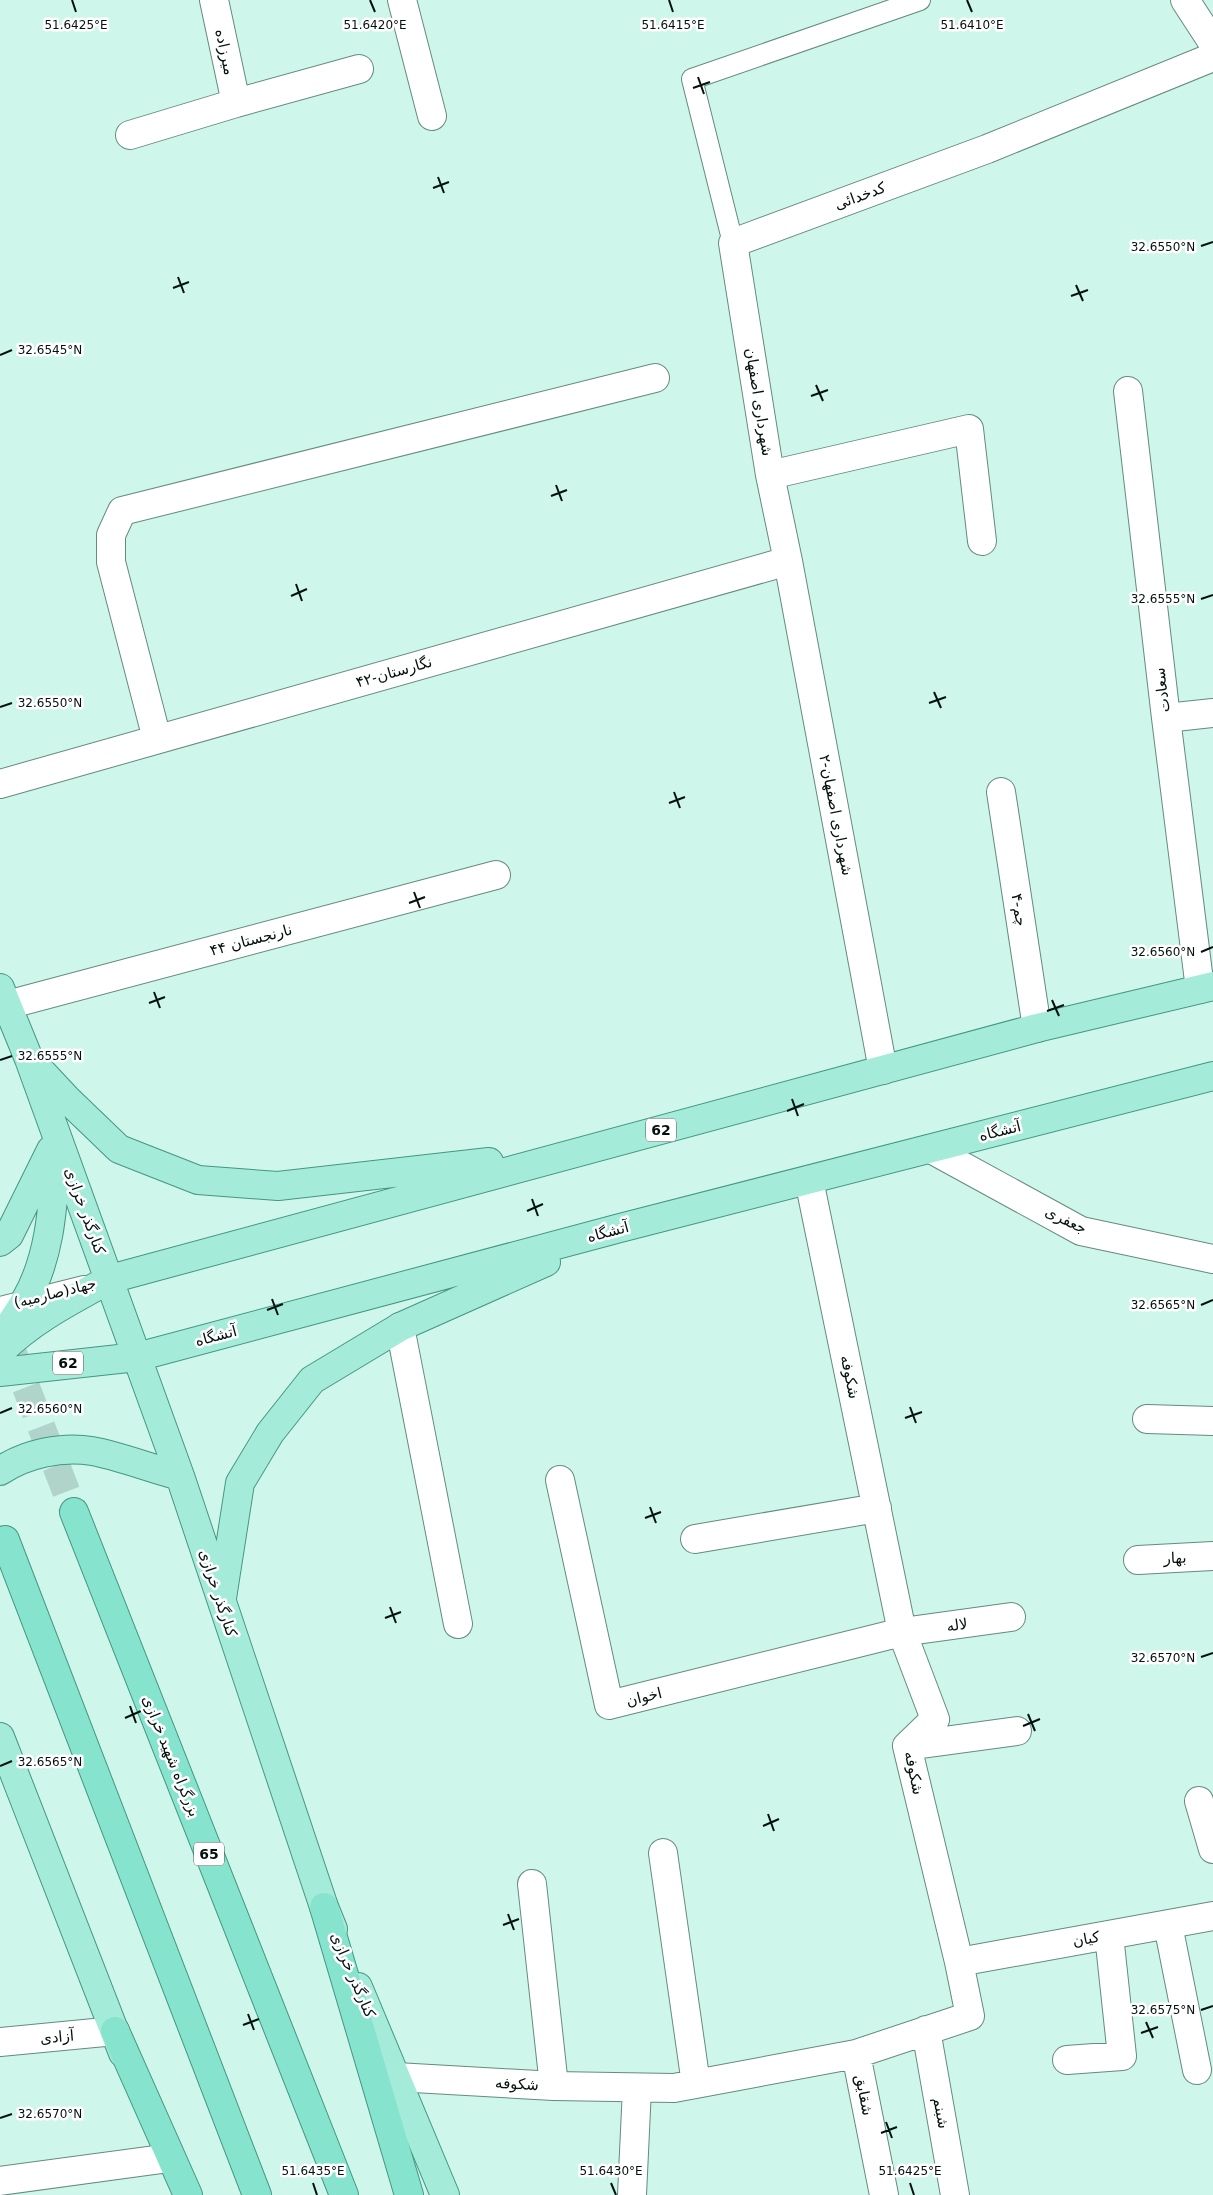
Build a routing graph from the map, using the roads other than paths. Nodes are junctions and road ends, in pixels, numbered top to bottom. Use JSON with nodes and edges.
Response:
{"nodes":[{"id":1,"x":214,"y":0,"type":"edge"},
{"id":2,"x":402,"y":0,"type":"edge"},
{"id":3,"x":920,"y":0,"type":"edge"},
{"id":4,"x":1185,"y":0,"type":"edge"},
{"id":5,"x":1213,"y":43,"type":"edge"},
{"id":6,"x":1213,"y":57,"type":"edge"},
{"id":7,"x":359,"y":70,"type":"dead end"},
{"id":8,"x":236,"y":103,"type":"junction"},
{"id":9,"x":432,"y":116,"type":"dead end"},
{"id":10,"x":130,"y":136,"type":"dead end"},
{"id":11,"x":733,"y":243,"type":"junction"},
{"id":12,"x":654,"y":378,"type":"dead end"},
{"id":13,"x":1128,"y":391,"type":"dead end"},
{"id":14,"x":770,"y":475,"type":"junction"},
{"id":15,"x":982,"y":541,"type":"dead end"},
{"id":16,"x":788,"y":561,"type":"junction"},
{"id":17,"x":1213,"y":713,"type":"edge"},
{"id":18,"x":1166,"y":718,"type":"junction"},
{"id":19,"x":157,"y":739,"type":"junction"},
{"id":20,"x":0,"y":784,"type":"edge"},
{"id":21,"x":1001,"y":792,"type":"dead end"},
{"id":22,"x":496,"y":875,"type":"dead end"},
{"id":23,"x":1207,"y":987,"type":"edge"},
{"id":24,"x":3,"y":996,"type":"edge"},
{"id":25,"x":1037,"y":1028,"type":"junction"},
{"id":26,"x":29,"y":1059,"type":"junction"},
{"id":27,"x":883,"y":1070,"type":"junction"},
{"id":28,"x":1213,"y":1076,"type":"edge"},
{"id":29,"x":57,"y":1136,"type":"junction"},
{"id":30,"x":931,"y":1149,"type":"junction"},
{"id":31,"x":582,"y":1151,"type":"junction"},
{"id":32,"x":809,"y":1180,"type":"junction"},
{"id":33,"x":620,"y":1228,"type":"junction"},
{"id":34,"x":0,"y":1242,"type":"edge"},
{"id":35,"x":1213,"y":1259,"type":"edge"},
{"id":36,"x":110,"y":1279,"type":"junction"},
{"id":37,"x":26,"y":1300,"type":"junction"},
{"id":38,"x":0,"y":1307,"type":"edge"},
{"id":39,"x":400,"y":1327,"type":"junction"},
{"id":40,"x":0,"y":1340,"type":"edge"},
{"id":41,"x":0,"y":1352,"type":"edge"},
{"id":42,"x":137,"y":1357,"type":"junction"},
{"id":43,"x":0,"y":1372,"type":"edge"},
{"id":44,"x":1147,"y":1419,"type":"dead end"},
{"id":45,"x":1213,"y":1421,"type":"edge"},
{"id":46,"x":0,"y":1471,"type":"edge"},
{"id":47,"x":180,"y":1476,"type":"junction"},
{"id":48,"x":560,"y":1480,"type":"dead end"},
{"id":49,"x":877,"y":1508,"type":"junction"},
{"id":50,"x":74,"y":1512,"type":"tunnel mouth"},
{"id":51,"x":695,"y":1539,"type":"dead end"},
{"id":52,"x":5,"y":1540,"type":"dead end"},
{"id":53,"x":1213,"y":1556,"type":"edge"},
{"id":54,"x":1138,"y":1560,"type":"dead end"},
{"id":55,"x":222,"y":1604,"type":"junction"},
{"id":56,"x":1011,"y":1617,"type":"dead end"},
{"id":57,"x":458,"y":1624,"type":"dead end"},
{"id":58,"x":902,"y":1632,"type":"junction"},
{"id":59,"x":1018,"y":1731,"type":"dead end"},
{"id":60,"x":0,"y":1737,"type":"edge"},
{"id":61,"x":907,"y":1746,"type":"junction"},
{"id":62,"x":1199,"y":1802,"type":"dead end"},
{"id":63,"x":1213,"y":1848,"type":"edge"},
{"id":64,"x":663,"y":1854,"type":"dead end"},
{"id":65,"x":532,"y":1884,"type":"dead end"},
{"id":66,"x":324,"y":1907,"type":"junction"},
{"id":67,"x":1213,"y":1916,"type":"edge"},
{"id":68,"x":1168,"y":1925,"type":"junction"},
{"id":69,"x":1109,"y":1935,"type":"junction"},
{"id":70,"x":959,"y":1962,"type":"junction"},
{"id":71,"x":926,"y":2030,"type":"junction"},
{"id":72,"x":115,"y":2031,"type":"junction"},
{"id":73,"x":0,"y":2042,"type":"edge"},
{"id":74,"x":856,"y":2054,"type":"junction"},
{"id":75,"x":1067,"y":2060,"type":"dead end"},
{"id":76,"x":1197,"y":2070,"type":"dead end"},
{"id":77,"x":396,"y":2077,"type":"junction"},
{"id":78,"x":696,"y":2084,"type":"junction"},
{"id":79,"x":554,"y":2086,"type":"junction"},
{"id":80,"x":637,"y":2088,"type":"junction"},
{"id":81,"x":162,"y":2159,"type":"junction"},
{"id":82,"x":0,"y":2181,"type":"edge"},
{"id":83,"x":175,"y":2195,"type":"edge"},
{"id":84,"x":188,"y":2195,"type":"edge"},
{"id":85,"x":256,"y":2195,"type":"edge"},
{"id":86,"x":344,"y":2195,"type":"edge"},
{"id":87,"x":409,"y":2195,"type":"edge"},
{"id":88,"x":445,"y":2195,"type":"edge"},
{"id":89,"x":632,"y":2195,"type":"edge"},
{"id":90,"x":884,"y":2195,"type":"edge"},
{"id":91,"x":955,"y":2195,"type":"edge"}],
"edges":[{"from":1,"to":8,"type":"street","name":"میرزاده"},
{"from":2,"to":9,"type":"street"},
{"from":3,"to":11,"type":"lane"},
{"from":4,"to":5,"type":"street"},
{"from":6,"to":11,"type":"street","name":"کدخدائی"},
{"from":7,"to":8,"type":"street"},
{"from":8,"to":10,"type":"street"},
{"from":11,"to":14,"type":"street","name":"شهرداری اصفهان"},
{"from":12,"to":19,"type":"street"},
{"from":13,"to":18,"type":"street","name":"سعادت"},
{"from":14,"to":15,"type":"street"},
{"from":14,"to":16,"type":"street","name":"شهرداری اصفهان"},
{"from":16,"to":19,"type":"street","name":"۴۲-نگارستان"},
{"from":16,"to":27,"type":"street","name":"۲-شهرداری اصفهان"},
{"from":17,"to":18,"type":"street"},
{"from":18,"to":23,"type":"street","name":"سعادت"},
{"from":19,"to":20,"type":"street","name":"۴۲-نگارستان"},
{"from":21,"to":25,"type":"street","name":"۴-چم"},
{"from":22,"to":24,"type":"street","name":"۴۴ نارنجستان"},
{"from":23,"to":25,"type":"main road","number":"62"},
{"from":24,"to":26,"type":"main road","name":"کنارگذر خرازی"},
{"from":25,"to":27,"type":"main road","number":"62"},
{"from":26,"to":29,"type":"main road","name":"کنارگذر خرازی"},
{"from":26,"to":31,"type":"main road"},
{"from":27,"to":31,"type":"main road","number":"62"},
{"from":28,"to":30,"type":"main road","name":"آتشگاه","number":"62"},
{"from":29,"to":34,"type":"main road"},
{"from":29,"to":36,"type":"main road","name":"کنارگذر خرازی"},
{"from":29,"to":37,"type":"main road"},
{"from":30,"to":32,"type":"main road","name":"آتشگاه","number":"62"},
{"from":30,"to":35,"type":"street","name":"جعفری"},
{"from":31,"to":36,"type":"main road","number":"62"},
{"from":32,"to":33,"type":"main road","name":"آتشگاه","number":"62"},
{"from":32,"to":49,"type":"street","name":"شکوفه"},
{"from":33,"to":39,"type":"main road"},
{"from":33,"to":42,"type":"main road","name":"آتشگاه","number":"62"},
{"from":36,"to":37,"type":"lane","name":"جهاد(صارمیه)"},
{"from":36,"to":41,"type":"main road","number":"62"},
{"from":36,"to":42,"type":"main road","name":"کنارگذر خرازی"},
{"from":37,"to":38,"type":"lane","name":"جهاد(صارمیه)"},
{"from":37,"to":40,"type":"main road"},
{"from":39,"to":55,"type":"main road"},
{"from":39,"to":57,"type":"street"},
{"from":42,"to":43,"type":"main road","name":"آتشگاه","number":"62"},
{"from":42,"to":47,"type":"main road","name":"کنارگذر خرازی"},
{"from":44,"to":45,"type":"street"},
{"from":46,"to":47,"type":"main road"},
{"from":47,"to":55,"type":"main road","name":"کنارگذر خرازی"},
{"from":48,"to":58,"type":"street","name":"اخوان"},
{"from":49,"to":51,"type":"street"},
{"from":49,"to":58,"type":"street","name":"شکوفه"},
{"from":50,"to":86,"type":"highway","name":"بزرگراه شهید خرازی","number":"65"},
{"from":52,"to":85,"type":"highway"},
{"from":53,"to":54,"type":"street","name":"بهار"},
{"from":55,"to":66,"type":"main road","name":"کنارگذر خرازی"},
{"from":56,"to":58,"type":"street","name":"لاله"},
{"from":58,"to":61,"type":"street","name":"شکوفه"},
{"from":59,"to":61,"type":"street"},
{"from":60,"to":72,"type":"main road"},
{"from":61,"to":70,"type":"street","name":"شکوفه"},
{"from":62,"to":63,"type":"street"},
{"from":64,"to":78,"type":"street"},
{"from":65,"to":79,"type":"street"},
{"from":66,"to":77,"type":"main road","name":"کنارگذر خرازی"},
{"from":66,"to":87,"type":"highway"},
{"from":67,"to":68,"type":"street","name":"کیان"},
{"from":68,"to":69,"type":"street","name":"کیان"},
{"from":68,"to":76,"type":"street"},
{"from":69,"to":70,"type":"street","name":"کیان"},
{"from":69,"to":75,"type":"street"},
{"from":70,"to":71,"type":"street","name":"شکوفه"},
{"from":71,"to":74,"type":"street","name":"شکوفه"},
{"from":71,"to":91,"type":"street","name":"شبنم"},
{"from":72,"to":73,"type":"street","name":"آزادی"},
{"from":72,"to":81,"type":"main road"},
{"from":72,"to":84,"type":"highway"},
{"from":74,"to":78,"type":"street","name":"شکوفه"},
{"from":74,"to":90,"type":"street","name":"شقایق"},
{"from":77,"to":79,"type":"street","name":"شکوفه"},
{"from":77,"to":88,"type":"main road","name":"کنارگذر خرازی"},
{"from":78,"to":80,"type":"street","name":"شکوفه"},
{"from":79,"to":80,"type":"street","name":"شکوفه"},
{"from":80,"to":89,"type":"street"},
{"from":81,"to":82,"type":"street"},
{"from":81,"to":83,"type":"main road"}]}
